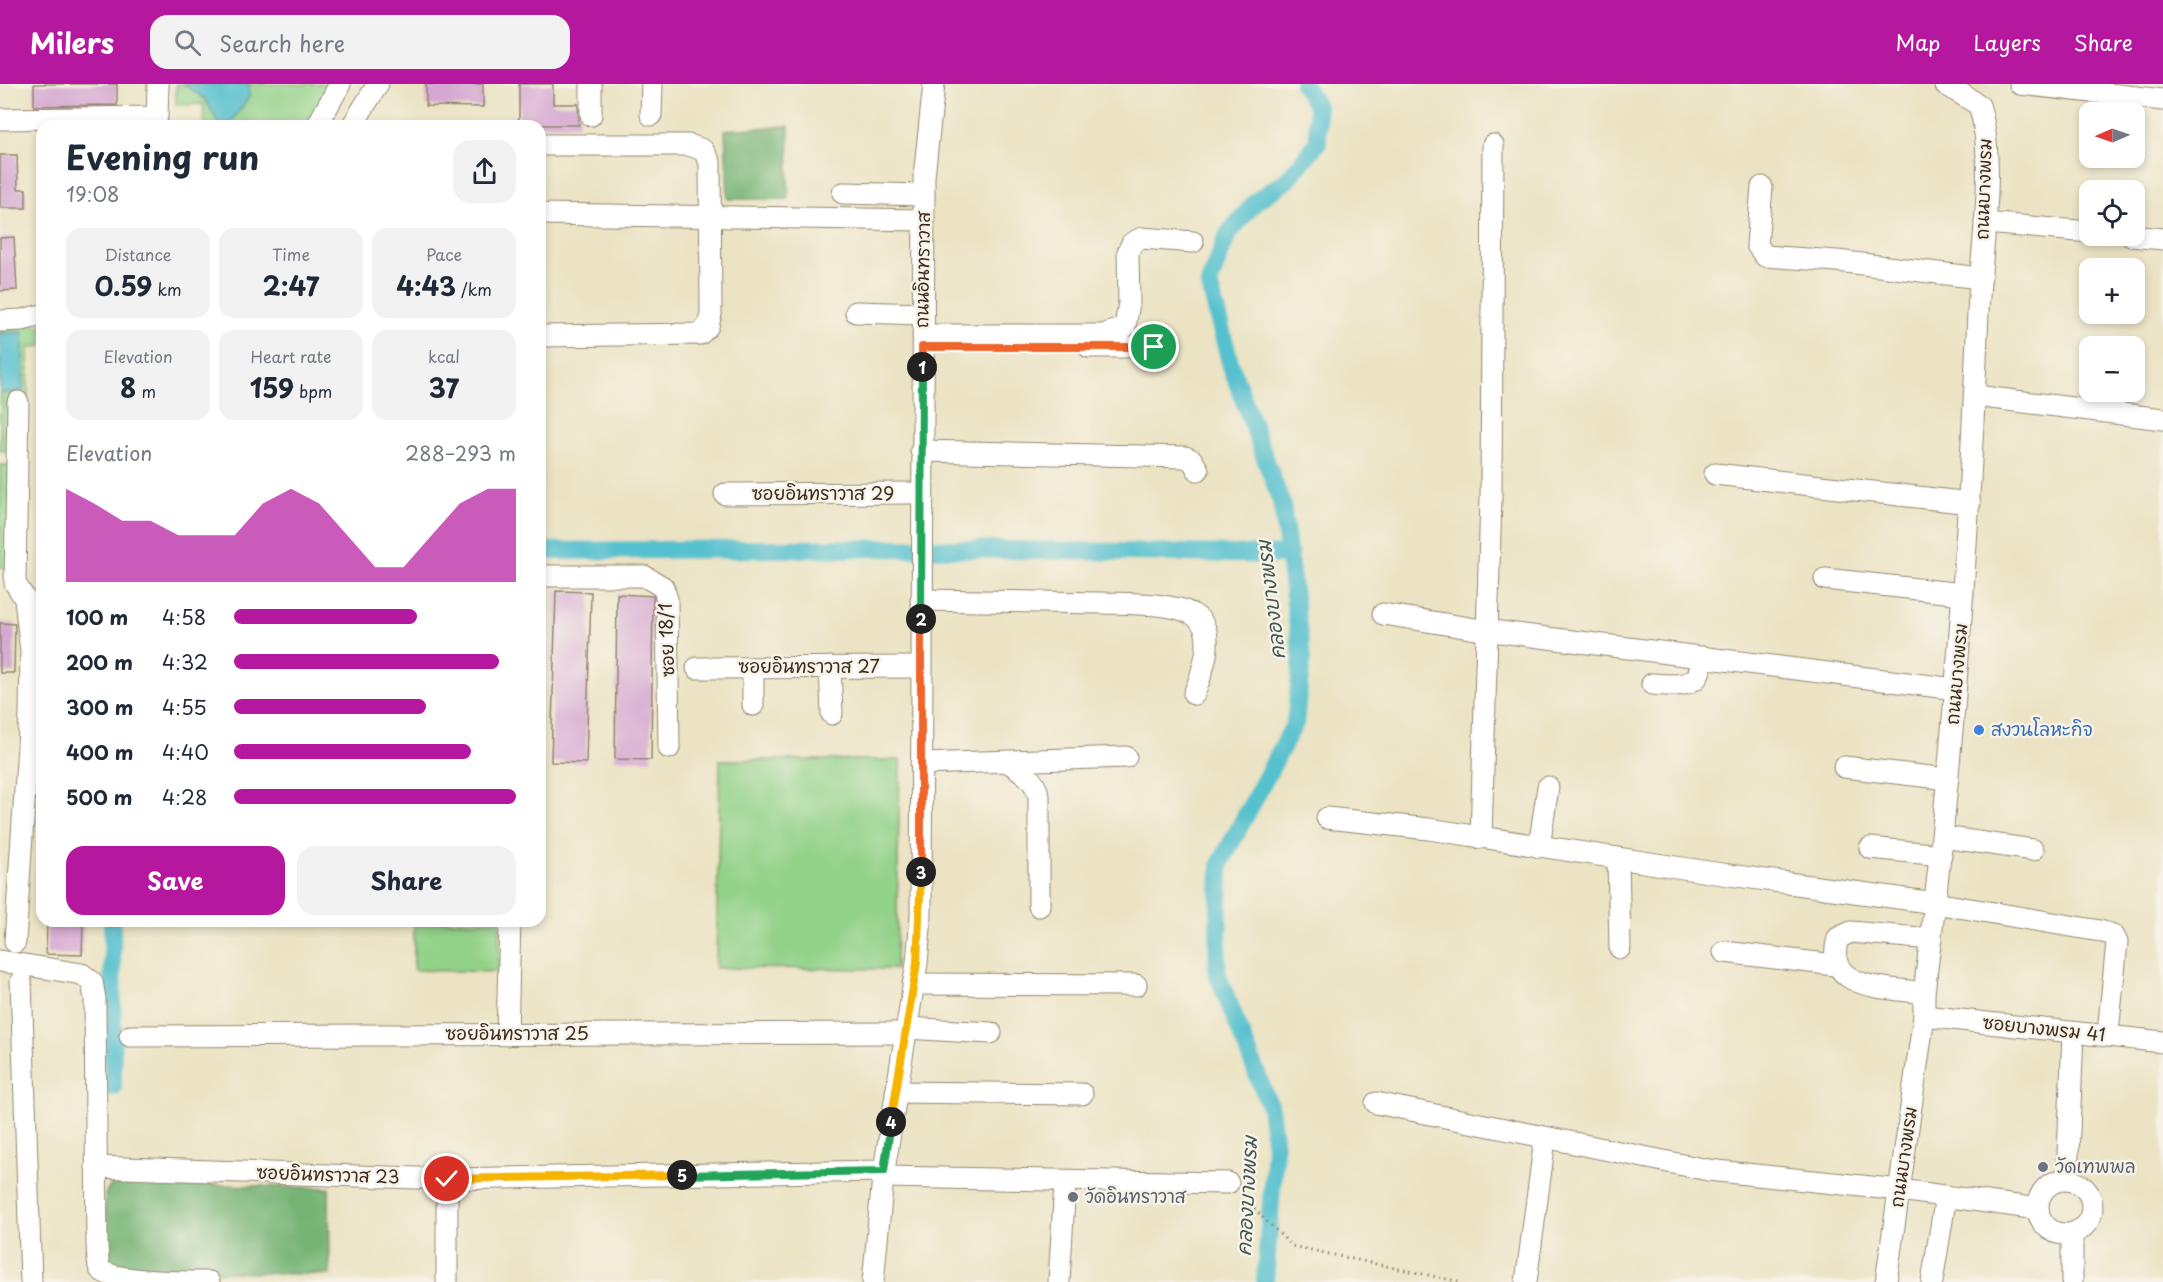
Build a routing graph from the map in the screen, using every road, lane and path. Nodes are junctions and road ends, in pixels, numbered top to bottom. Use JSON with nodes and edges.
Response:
{"nodes":[{"id":1,"x":158,"y":84,"type":"edge"},
{"id":2,"x":340,"y":84,"type":"edge"},
{"id":3,"x":378,"y":84,"type":"edge"},
{"id":4,"x":591,"y":84,"type":"edge"},
{"id":5,"x":652,"y":84,"type":"edge"},
{"id":6,"x":934,"y":84,"type":"edge"},
{"id":7,"x":1945,"y":84,"type":"edge"},
{"id":8,"x":2020,"y":84,"type":"edge"},
{"id":9,"x":2163,"y":100,"type":"edge"},
{"id":10,"x":591,"y":115,"type":"dead end"},
{"id":11,"x":651,"y":115,"type":"dead end"},
{"id":12,"x":0,"y":119,"type":"edge"},
{"id":13,"x":320,"y":120,"type":"edge"},
{"id":14,"x":356,"y":120,"type":"edge"},
{"id":15,"x":546,"y":145,"type":"edge"},
{"id":16,"x":1493,"y":145,"type":"dead end"},
{"id":17,"x":1762,"y":187,"type":"dead end"},
{"id":18,"x":843,"y":193,"type":"dead end"},
{"id":19,"x":924,"y":195,"type":"junction"},
{"id":20,"x":546,"y":214,"type":"edge"},
{"id":21,"x":711,"y":216,"type":"junction"},
{"id":22,"x":924,"y":220,"type":"junction"},
{"id":23,"x":1985,"y":223,"type":"junction"},
{"id":24,"x":2079,"y":231,"type":"edge"},
{"id":25,"x":2145,"y":237,"type":"edge"},
{"id":26,"x":2163,"y":239,"type":"edge"},
{"id":27,"x":1193,"y":242,"type":"dead end"},
{"id":28,"x":1980,"y":278,"type":"junction"},
{"id":29,"x":856,"y":312,"type":"dead end"},
{"id":30,"x":923,"y":314,"type":"junction"},
{"id":31,"x":36,"y":316,"type":"edge"},
{"id":32,"x":0,"y":321,"type":"edge"},
{"id":33,"x":546,"y":336,"type":"edge"},
{"id":34,"x":923,"y":341,"type":"junction"},
{"id":35,"x":1154,"y":347,"type":"dead end"},
{"id":36,"x":1975,"y":396,"type":"junction"},
{"id":37,"x":18,"y":402,"type":"dead end"},
{"id":38,"x":2163,"y":418,"type":"edge"},
{"id":39,"x":1163,"y":442,"type":"dead end"},
{"id":40,"x":921,"y":444,"type":"junction"},
{"id":41,"x":1198,"y":470,"type":"dead end"},
{"id":42,"x":1714,"y":474,"type":"dead end"},
{"id":43,"x":921,"y":493,"type":"junction"},
{"id":44,"x":725,"y":494,"type":"dead end"},
{"id":45,"x":1970,"y":503,"type":"junction"},
{"id":46,"x":546,"y":576,"type":"edge"},
{"id":47,"x":1825,"y":579,"type":"dead end"},
{"id":48,"x":8,"y":583,"type":"edge"},
{"id":49,"x":1963,"y":594,"type":"junction"},
{"id":50,"x":921,"y":600,"type":"junction"},
{"id":51,"x":1383,"y":614,"type":"dead end"},
{"id":52,"x":1486,"y":630,"type":"junction"},
{"id":53,"x":1704,"y":657,"type":"junction"},
{"id":54,"x":830,"y":667,"type":"junction"},
{"id":55,"x":921,"y":667,"type":"junction"},
{"id":56,"x":697,"y":668,"type":"dead end"},
{"id":57,"x":753,"y":668,"type":"junction"},
{"id":58,"x":1652,"y":684,"type":"dead end"},
{"id":59,"x":1955,"y":690,"type":"junction"},
{"id":60,"x":1194,"y":694,"type":"dead end"},
{"id":61,"x":753,"y":705,"type":"dead end"},
{"id":62,"x":832,"y":714,"type":"dead end"},
{"id":63,"x":669,"y":748,"type":"dead end"},
{"id":64,"x":1126,"y":758,"type":"dead end"},
{"id":65,"x":1008,"y":762,"type":"junction"},
{"id":66,"x":921,"y":764,"type":"junction"},
{"id":67,"x":1844,"y":767,"type":"dead end"},
{"id":68,"x":1948,"y":779,"type":"junction"},
{"id":69,"x":1548,"y":787,"type":"dead end"},
{"id":70,"x":1327,"y":818,"type":"dead end"},
{"id":71,"x":1481,"y":838,"type":"junction"},
{"id":72,"x":1942,"y":846,"type":"junction"},
{"id":73,"x":1539,"y":847,"type":"junction"},
{"id":74,"x":1869,"y":848,"type":"dead end"},
{"id":75,"x":2033,"y":850,"type":"dead end"},
{"id":76,"x":1618,"y":858,"type":"junction"},
{"id":77,"x":1935,"y":903,"type":"junction"},
{"id":78,"x":1039,"y":906,"type":"dead end"},
{"id":79,"x":510,"y":927,"type":"edge"},
{"id":80,"x":1931,"y":939,"type":"junction"},
{"id":81,"x":15,"y":942,"type":"dead end"},
{"id":82,"x":1620,"y":948,"type":"dead end"},
{"id":83,"x":1724,"y":952,"type":"dead end"},
{"id":84,"x":0,"y":961,"type":"edge"},
{"id":85,"x":1835,"y":965,"type":"junction"},
{"id":86,"x":21,"y":981,"type":"dead end"},
{"id":87,"x":913,"y":984,"type":"junction"},
{"id":88,"x":1136,"y":985,"type":"dead end"},
{"id":89,"x":1924,"y":993,"type":"junction"},
{"id":90,"x":1924,"y":1016,"type":"junction"},
{"id":91,"x":2109,"y":1023,"type":"dead end"},
{"id":92,"x":905,"y":1031,"type":"junction"},
{"id":93,"x":991,"y":1032,"type":"dead end"},
{"id":94,"x":2073,"y":1033,"type":"junction"},
{"id":95,"x":507,"y":1035,"type":"junction"},
{"id":96,"x":130,"y":1036,"type":"dead end"},
{"id":97,"x":2163,"y":1042,"type":"edge"},
{"id":98,"x":896,"y":1092,"type":"junction"},
{"id":99,"x":1082,"y":1094,"type":"dead end"},
{"id":100,"x":1376,"y":1103,"type":"dead end"},
{"id":101,"x":1545,"y":1139,"type":"junction"},
{"id":102,"x":96,"y":1167,"type":"junction"},
{"id":103,"x":884,"y":1174,"type":"junction"},
{"id":104,"x":447,"y":1179,"type":"junction"},
{"id":105,"x":2067,"y":1180,"type":"junction"},
{"id":106,"x":1065,"y":1183,"type":"junction"},
{"id":107,"x":1233,"y":1189,"type":"joint"},
{"id":108,"x":1900,"y":1190,"type":"junction"},
{"id":109,"x":1947,"y":1196,"type":"junction"},
{"id":110,"x":2038,"y":1209,"type":"junction"},
{"id":111,"x":2072,"y":1234,"type":"junction"},
{"id":112,"x":31,"y":1282,"type":"edge"},
{"id":113,"x":209,"y":1282,"type":"edge"},
{"id":114,"x":447,"y":1282,"type":"edge"},
{"id":115,"x":873,"y":1282,"type":"edge"},
{"id":116,"x":1059,"y":1282,"type":"edge"},
{"id":117,"x":1461,"y":1282,"type":"edge"},
{"id":118,"x":1526,"y":1282,"type":"edge"},
{"id":119,"x":1886,"y":1282,"type":"edge"},
{"id":120,"x":1932,"y":1282,"type":"edge"},
{"id":121,"x":2072,"y":1282,"type":"edge"}],
"edges":[{"from":1,"to":12,"type":"street"},
{"from":2,"to":13,"type":"street"},
{"from":3,"to":14,"type":"street"},
{"from":4,"to":10,"type":"street"},
{"from":5,"to":11,"type":"street"},
{"from":6,"to":19,"type":"street","name":"ถนนอินทราวาส"},
{"from":7,"to":23,"type":"street","name":"ถนนบางพรม"},
{"from":8,"to":9,"type":"street"},
{"from":15,"to":21,"type":"street"},
{"from":16,"to":52,"type":"street"},
{"from":17,"to":28,"type":"street"},
{"from":18,"to":19,"type":"street"},
{"from":19,"to":22,"type":"street","name":"ถนนอินทราวาส"},
{"from":20,"to":21,"type":"street"},
{"from":21,"to":22,"type":"street"},
{"from":21,"to":33,"type":"street"},
{"from":22,"to":30,"type":"street","name":"ถนนอินทราวาส"},
{"from":23,"to":24,"type":"street"},
{"from":23,"to":28,"type":"street","name":"ถนนบางพรม"},
{"from":25,"to":26,"type":"street"},
{"from":27,"to":34,"type":"street"},
{"from":28,"to":36,"type":"street","name":"ถนนบางพรม"},
{"from":29,"to":30,"type":"street"},
{"from":30,"to":34,"type":"street","name":"ถนนอินทราวาส"},
{"from":31,"to":32,"type":"street"},
{"from":34,"to":35,"type":"street"},
{"from":34,"to":40,"type":"street","name":"ถนนอินทราวาส"},
{"from":36,"to":38,"type":"street"},
{"from":36,"to":45,"type":"street","name":"ถนนบางพรม"},
{"from":37,"to":48,"type":"street"},
{"from":39,"to":40,"type":"street"},
{"from":40,"to":41,"type":"street"},
{"from":40,"to":43,"type":"street","name":"ถนนอินทราวาส"},
{"from":42,"to":45,"type":"street"},
{"from":43,"to":44,"type":"street","name":"ซอยอินทราวาส 29"},
{"from":43,"to":50,"type":"street","name":"ถนนอินทราวาส"},
{"from":45,"to":49,"type":"street","name":"ถนนบางพรม"},
{"from":46,"to":63,"type":"street","name":"ซอย 18/1"},
{"from":47,"to":49,"type":"street"},
{"from":48,"to":81,"type":"street"},
{"from":49,"to":59,"type":"street","name":"ถนนบางพรม"},
{"from":50,"to":55,"type":"street","name":"ถนนอินทราวาส"},
{"from":50,"to":60,"type":"street"},
{"from":51,"to":52,"type":"street"},
{"from":52,"to":53,"type":"street"},
{"from":52,"to":71,"type":"street"},
{"from":53,"to":58,"type":"street"},
{"from":53,"to":59,"type":"street"},
{"from":54,"to":55,"type":"street","name":"ซอยอินทราวาส 27"},
{"from":54,"to":57,"type":"street","name":"ซอยอินทราวาส 27"},
{"from":54,"to":62,"type":"street"},
{"from":55,"to":66,"type":"street","name":"ถนนอินทราวาส"},
{"from":56,"to":57,"type":"street","name":"ซอยอินทราวาส 27"},
{"from":57,"to":61,"type":"street"},
{"from":59,"to":68,"type":"street","name":"ถนนบางพรม"},
{"from":64,"to":65,"type":"street"},
{"from":65,"to":66,"type":"street"},
{"from":65,"to":78,"type":"street"},
{"from":66,"to":87,"type":"street","name":"ถนนอินทราวาส"},
{"from":67,"to":68,"type":"street"},
{"from":68,"to":72,"type":"street","name":"ถนนบางพรม"},
{"from":69,"to":73,"type":"street"},
{"from":70,"to":71,"type":"street"},
{"from":71,"to":73,"type":"street"},
{"from":72,"to":74,"type":"street"},
{"from":72,"to":75,"type":"street"},
{"from":72,"to":77,"type":"street","name":"ถนนบางพรม"},
{"from":73,"to":76,"type":"street"},
{"from":76,"to":77,"type":"street"},
{"from":76,"to":82,"type":"street"},
{"from":77,"to":80,"type":"street","name":"ถนนบางพรม"},
{"from":77,"to":91,"type":"street"},
{"from":79,"to":95,"type":"street"},
{"from":80,"to":85,"type":"street"},
{"from":80,"to":89,"type":"street","name":"ถนนบางพรม"},
{"from":83,"to":85,"type":"street"},
{"from":84,"to":102,"type":"street"},
{"from":85,"to":89,"type":"street"},
{"from":86,"to":112,"type":"street"},
{"from":87,"to":88,"type":"street"},
{"from":87,"to":92,"type":"street","name":"ถนนอินทราวาส"},
{"from":89,"to":90,"type":"street","name":"ถนนบางพรม"},
{"from":90,"to":94,"type":"street","name":"ซอยบางพรม 41"},
{"from":90,"to":108,"type":"street","name":"ถนนบางพรม"},
{"from":92,"to":93,"type":"street","name":"ซอยอินทราวาส 25"},
{"from":92,"to":95,"type":"street","name":"ซอยอินทราวาส 25"},
{"from":92,"to":98,"type":"street","name":"ถนนอินทราวาส"},
{"from":94,"to":97,"type":"street","name":"ซอยบางพรม 41"},
{"from":94,"to":105,"type":"street"},
{"from":95,"to":96,"type":"street","name":"ซอยอินทราวาส 25"},
{"from":98,"to":99,"type":"street"},
{"from":98,"to":103,"type":"street","name":"ถนนอินทราวาส"},
{"from":100,"to":101,"type":"street"},
{"from":101,"to":108,"type":"street"},
{"from":101,"to":118,"type":"street"},
{"from":102,"to":104,"type":"street","name":"ซอยอินทราวาส 23"},
{"from":102,"to":113,"type":"street"},
{"from":103,"to":104,"type":"street","name":"ซอยอินทราวาส 23"},
{"from":103,"to":106,"type":"street","name":"ซอยอินทราวาส 23"},
{"from":103,"to":115,"type":"street","name":"ถนนอินทราวาส"},
{"from":104,"to":114,"type":"street"},
{"from":105,"to":110,"type":"street"},
{"from":105,"to":111,"type":"street"},
{"from":106,"to":107,"type":"street","name":"ซอยอินทราวาส 23"},
{"from":106,"to":116,"type":"street"},
{"from":107,"to":117,"type":"path"},
{"from":108,"to":109,"type":"street"},
{"from":108,"to":119,"type":"street","name":"ถนนบางพรม"},
{"from":109,"to":110,"type":"street"},
{"from":109,"to":120,"type":"street"},
{"from":110,"to":111,"type":"street"},
{"from":111,"to":121,"type":"street"}]}
